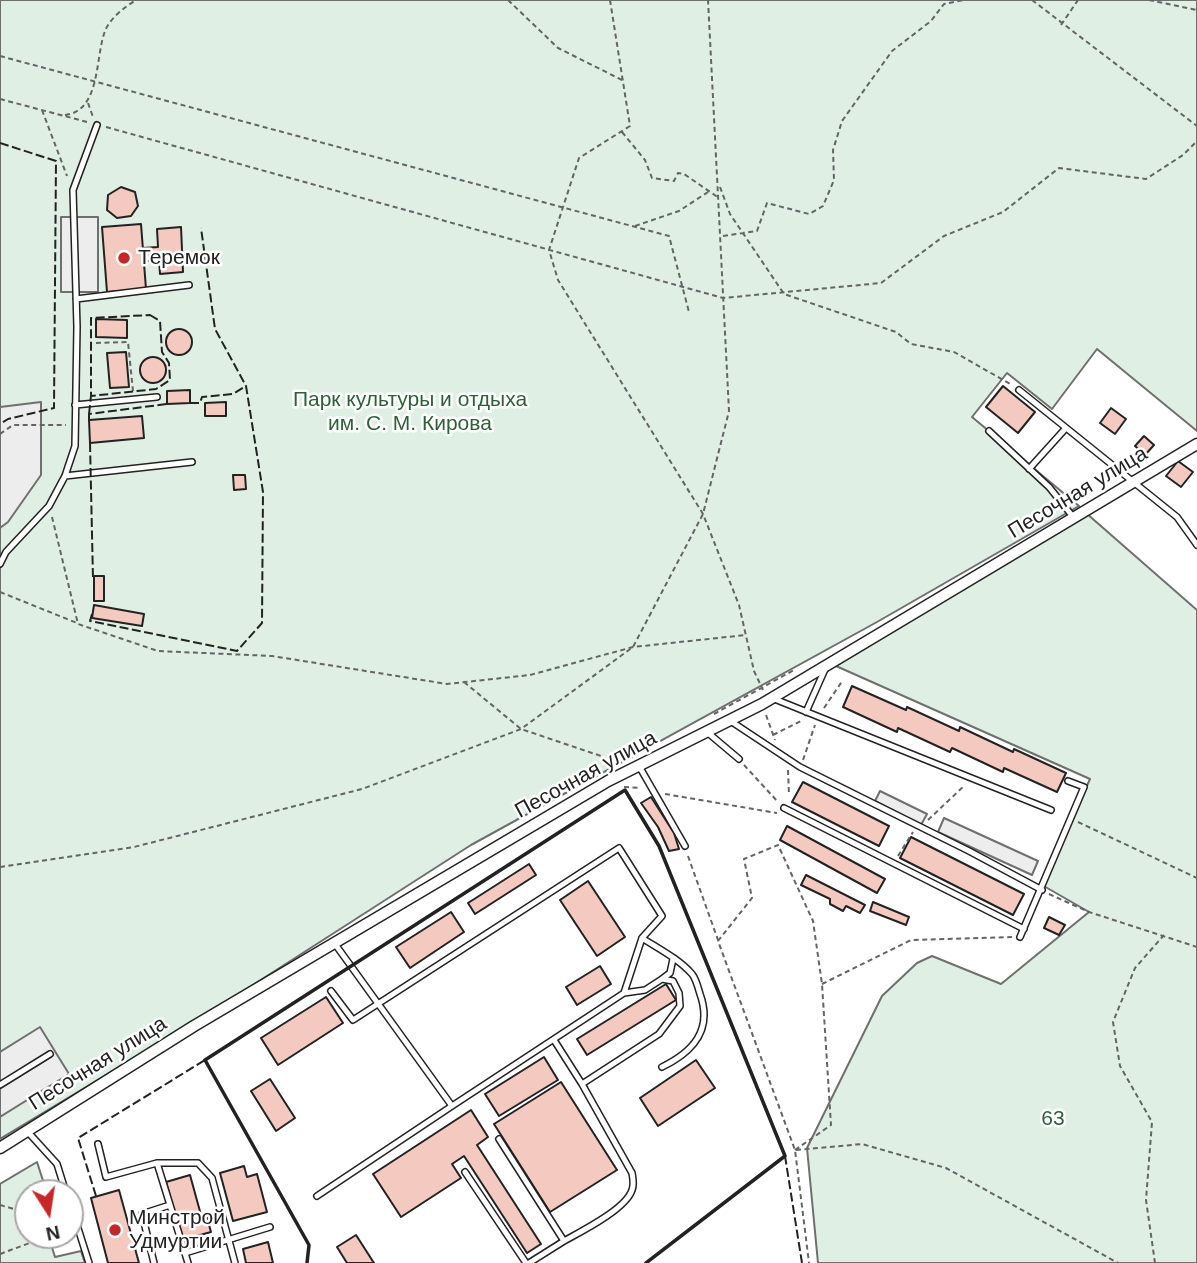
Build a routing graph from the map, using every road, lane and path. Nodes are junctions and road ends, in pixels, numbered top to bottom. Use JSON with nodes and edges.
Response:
{"nodes":[{"id":1,"x":136,"y":0,"type":"edge"},
{"id":2,"x":508,"y":0,"type":"edge"},
{"id":3,"x":610,"y":0,"type":"edge"},
{"id":4,"x":708,"y":0,"type":"edge"},
{"id":5,"x":963,"y":0,"type":"edge"},
{"id":6,"x":1032,"y":0,"type":"edge"},
{"id":7,"x":1078,"y":0,"type":"edge"},
{"id":8,"x":1149,"y":0,"type":"edge"},
{"id":9,"x":1197,"y":10,"type":"edge"},
{"id":10,"x":1061,"y":25,"type":"junction"},
{"id":11,"x":0,"y":57,"type":"edge"},
{"id":12,"x":623,"y":80,"type":"junction"},
{"id":13,"x":93,"y":82,"type":"junction"},
{"id":14,"x":0,"y":99,"type":"edge"},
{"id":15,"x":88,"y":102,"type":"junction"},
{"id":16,"x":41,"y":110,"type":"junction"},
{"id":17,"x":61,"y":115,"type":"junction"},
{"id":18,"x":97,"y":125,"type":"junction"},
{"id":19,"x":1197,"y":126,"type":"edge"},
{"id":20,"x":621,"y":132,"type":"junction"},
{"id":21,"x":1197,"y":141,"type":"edge"},
{"id":22,"x":719,"y":183,"type":"junction"},
{"id":23,"x":73,"y":190,"type":"junction"},
{"id":24,"x":709,"y":191,"type":"junction"},
{"id":25,"x":720,"y":199,"type":"junction"},
{"id":26,"x":561,"y":208,"type":"junction"},
{"id":27,"x":634,"y":227,"type":"junction"},
{"id":28,"x":743,"y":233,"type":"junction"},
{"id":29,"x":722,"y":236,"type":"junction"},
{"id":30,"x":549,"y":250,"type":"junction"},
{"id":31,"x":189,"y":285,"type":"dead end"},
{"id":32,"x":680,"y":287,"type":"junction"},
{"id":33,"x":784,"y":294,"type":"junction"},
{"id":34,"x":723,"y":298,"type":"junction"},
{"id":35,"x":76,"y":299,"type":"junction"},
{"id":36,"x":689,"y":312,"type":"dead end"},
{"id":37,"x":96,"y":343,"type":"dead end"},
{"id":38,"x":1019,"y":390,"type":"joint"},
{"id":39,"x":157,"y":397,"type":"dead end"},
{"id":40,"x":134,"y":399,"type":"junction"},
{"id":41,"x":75,"y":405,"type":"junction"},
{"id":42,"x":75,"y":425,"type":"junction"},
{"id":43,"x":1066,"y":428,"type":"junction"},
{"id":44,"x":989,"y":431,"type":"dead end"},
{"id":45,"x":0,"y":434,"type":"edge"},
{"id":46,"x":1197,"y":444,"type":"edge"},
{"id":47,"x":192,"y":462,"type":"dead end"},
{"id":48,"x":1029,"y":469,"type":"junction"},
{"id":49,"x":65,"y":476,"type":"junction"},
{"id":50,"x":1133,"y":483,"type":"junction"},
{"id":51,"x":49,"y":506,"type":"junction"},
{"id":52,"x":703,"y":514,"type":"junction"},
{"id":53,"x":1074,"y":518,"type":"junction"},
{"id":54,"x":1197,"y":545,"type":"edge"},
{"id":55,"x":0,"y":564,"type":"edge"},
{"id":56,"x":0,"y":592,"type":"edge"},
{"id":57,"x":78,"y":624,"type":"junction"},
{"id":58,"x":746,"y":635,"type":"junction"},
{"id":59,"x":633,"y":647,"type":"junction"},
{"id":60,"x":828,"y":664,"type":"junction"},
{"id":61,"x":843,"y":680,"type":"dead end"},
{"id":62,"x":464,"y":682,"type":"junction"},
{"id":63,"x":772,"y":698,"type":"junction"},
{"id":64,"x":806,"y":712,"type":"junction"},
{"id":65,"x":816,"y":716,"type":"junction"},
{"id":66,"x":729,"y":720,"type":"junction"},
{"id":67,"x":521,"y":729,"type":"junction"},
{"id":68,"x":707,"y":732,"type":"junction"},
{"id":69,"x":760,"y":742,"type":"junction"},
{"id":70,"x":738,"y":759,"type":"joint"},
{"id":71,"x":639,"y":766,"type":"junction"},
{"id":72,"x":800,"y":767,"type":"junction"},
{"id":73,"x":621,"y":775,"type":"junction"},
{"id":74,"x":972,"y":778,"type":"junction"},
{"id":75,"x":608,"y":781,"type":"junction"},
{"id":76,"x":1068,"y":781,"type":"dead end"},
{"id":77,"x":631,"y":788,"type":"junction"},
{"id":78,"x":654,"y":793,"type":"junction"},
{"id":79,"x":1051,"y":810,"type":"dead end"},
{"id":80,"x":783,"y":811,"type":"junction"},
{"id":81,"x":1071,"y":818,"type":"junction"},
{"id":82,"x":921,"y":827,"type":"junction"},
{"id":83,"x":685,"y":846,"type":"joint"},
{"id":84,"x":894,"y":863,"type":"junction"},
{"id":85,"x":0,"y":867,"type":"edge"},
{"id":86,"x":1197,"y":878,"type":"edge"},
{"id":87,"x":1042,"y":890,"type":"junction"},
{"id":88,"x":1024,"y":929,"type":"junction"},
{"id":89,"x":1164,"y":935,"type":"junction"},
{"id":90,"x":1020,"y":937,"type":"joint"},
{"id":91,"x":642,"y":938,"type":"junction"},
{"id":92,"x":718,"y":941,"type":"junction"},
{"id":93,"x":335,"y":944,"type":"junction"},
{"id":94,"x":1197,"y":947,"type":"edge"},
{"id":95,"x":673,"y":959,"type":"junction"},
{"id":96,"x":662,"y":979,"type":"junction"},
{"id":97,"x":822,"y":984,"type":"junction"},
{"id":98,"x":331,"y":991,"type":"dead end"},
{"id":99,"x":624,"y":993,"type":"junction"},
{"id":100,"x":378,"y":1003,"type":"junction"},
{"id":101,"x":554,"y":1040,"type":"junction"},
{"id":102,"x":50,"y":1054,"type":"dead end"},
{"id":103,"x":662,"y":1067,"type":"dead end"},
{"id":104,"x":582,"y":1084,"type":"junction"},
{"id":105,"x":0,"y":1085,"type":"edge"},
{"id":106,"x":453,"y":1106,"type":"junction"},
{"id":107,"x":27,"y":1131,"type":"junction"},
{"id":108,"x":499,"y":1139,"type":"dead end"},
{"id":109,"x":97,"y":1144,"type":"dead end"},
{"id":110,"x":0,"y":1148,"type":"edge"},
{"id":111,"x":795,"y":1150,"type":"junction"},
{"id":112,"x":157,"y":1163,"type":"junction"},
{"id":113,"x":465,"y":1172,"type":"dead end"},
{"id":114,"x":62,"y":1179,"type":"edge"},
{"id":115,"x":317,"y":1196,"type":"dead end"},
{"id":116,"x":170,"y":1205,"type":"junction"},
{"id":117,"x":270,"y":1227,"type":"dead end"},
{"id":118,"x":229,"y":1239,"type":"junction"},
{"id":119,"x":564,"y":1241,"type":"junction"},
{"id":120,"x":185,"y":1253,"type":"junction"},
{"id":121,"x":154,"y":1263,"type":"edge"},
{"id":122,"x":188,"y":1263,"type":"edge"},
{"id":123,"x":235,"y":1263,"type":"edge"},
{"id":124,"x":527,"y":1263,"type":"edge"},
{"id":125,"x":809,"y":1263,"type":"edge"},
{"id":126,"x":1118,"y":1263,"type":"edge"},
{"id":127,"x":1156,"y":1263,"type":"edge"}],
"edges":[{"from":1,"to":13,"type":"path"},
{"from":2,"to":12,"type":"path"},
{"from":3,"to":12,"type":"path"},
{"from":4,"to":22,"type":"path"},
{"from":5,"to":28,"type":"path"},
{"from":6,"to":10,"type":"path"},
{"from":7,"to":10,"type":"path"},
{"from":8,"to":9,"type":"path"},
{"from":10,"to":19,"type":"path"},
{"from":11,"to":13,"type":"path"},
{"from":12,"to":20,"type":"path"},
{"from":13,"to":15,"type":"path"},
{"from":13,"to":26,"type":"path"},
{"from":14,"to":16,"type":"path"},
{"from":15,"to":17,"type":"path"},
{"from":15,"to":18,"type":"path"},
{"from":16,"to":17,"type":"path"},
{"from":16,"to":23,"type":"path"},
{"from":17,"to":18,"type":"path"},
{"from":18,"to":23,"type":"lane"},
{"from":18,"to":30,"type":"path"},
{"from":20,"to":24,"type":"path"},
{"from":20,"to":26,"type":"path"},
{"from":21,"to":33,"type":"path"},
{"from":22,"to":25,"type":"path"},
{"from":22,"to":28,"type":"path"},
{"from":23,"to":35,"type":"lane"},
{"from":24,"to":25,"type":"path"},
{"from":24,"to":27,"type":"path"},
{"from":25,"to":29,"type":"path"},
{"from":26,"to":27,"type":"path"},
{"from":26,"to":30,"type":"path"},
{"from":27,"to":32,"type":"path"},
{"from":28,"to":29,"type":"path"},
{"from":28,"to":33,"type":"path"},
{"from":29,"to":34,"type":"path"},
{"from":30,"to":32,"type":"path"},
{"from":30,"to":52,"type":"path"},
{"from":31,"to":35,"type":"lane"},
{"from":32,"to":34,"type":"path"},
{"from":32,"to":36,"type":"path"},
{"from":33,"to":34,"type":"path"},
{"from":33,"to":38,"type":"path"},
{"from":34,"to":52,"type":"path"},
{"from":35,"to":41,"type":"lane"},
{"from":37,"to":40,"type":"path"},
{"from":38,"to":43,"type":"lane"},
{"from":39,"to":40,"type":"lane"},
{"from":40,"to":41,"type":"lane"},
{"from":41,"to":42,"type":"lane"},
{"from":42,"to":45,"type":"path"},
{"from":42,"to":49,"type":"lane"},
{"from":43,"to":48,"type":"lane"},
{"from":43,"to":50,"type":"lane"},
{"from":44,"to":48,"type":"lane"},
{"from":46,"to":50,"type":"street","name":"Песочная улица"},
{"from":47,"to":49,"type":"lane"},
{"from":48,"to":53,"type":"lane"},
{"from":49,"to":51,"type":"lane"},
{"from":50,"to":53,"type":"street","name":"Песочная улица"},
{"from":50,"to":54,"type":"lane"},
{"from":51,"to":55,"type":"lane"},
{"from":51,"to":57,"type":"path"},
{"from":52,"to":58,"type":"path"},
{"from":52,"to":59,"type":"path"},
{"from":53,"to":60,"type":"street","name":"Песочная улица"},
{"from":56,"to":57,"type":"path"},
{"from":57,"to":62,"type":"path"},
{"from":58,"to":59,"type":"path"},
{"from":58,"to":63,"type":"path"},
{"from":59,"to":62,"type":"path"},
{"from":59,"to":67,"type":"path"},
{"from":60,"to":63,"type":"street","name":"Песочная улица"},
{"from":60,"to":64,"type":"lane"},
{"from":61,"to":65,"type":"path"},
{"from":62,"to":67,"type":"path"},
{"from":63,"to":64,"type":"lane"},
{"from":63,"to":66,"type":"street","name":"Песочная улица"},
{"from":64,"to":65,"type":"lane"},
{"from":65,"to":69,"type":"path"},
{"from":65,"to":72,"type":"path"},
{"from":65,"to":74,"type":"lane"},
{"from":66,"to":68,"type":"street","name":"Песочная улица"},
{"from":66,"to":69,"type":"lane"},
{"from":67,"to":73,"type":"path"},
{"from":67,"to":85,"type":"path"},
{"from":68,"to":70,"type":"lane"},
{"from":68,"to":71,"type":"street","name":"Песочная улица"},
{"from":69,"to":72,"type":"lane"},
{"from":70,"to":80,"type":"path"},
{"from":71,"to":73,"type":"street","name":"Песочная улица"},
{"from":71,"to":78,"type":"lane"},
{"from":72,"to":82,"type":"lane"},
{"from":73,"to":75,"type":"street","name":"Песочная улица"},
{"from":73,"to":77,"type":"path"},
{"from":74,"to":79,"type":"lane"},
{"from":74,"to":82,"type":"path"},
{"from":75,"to":77,"type":"path"},
{"from":75,"to":93,"type":"street","name":"Песочная улица"},
{"from":76,"to":81,"type":"lane"},
{"from":77,"to":78,"type":"path"},
{"from":78,"to":80,"type":"path"},
{"from":78,"to":83,"type":"lane"},
{"from":80,"to":84,"type":"lane"},
{"from":81,"to":86,"type":"path"},
{"from":81,"to":87,"type":"lane"},
{"from":82,"to":84,"type":"path"},
{"from":82,"to":87,"type":"lane"},
{"from":83,"to":92,"type":"path"},
{"from":84,"to":88,"type":"lane"},
{"from":87,"to":88,"type":"lane"},
{"from":87,"to":89,"type":"path"},
{"from":88,"to":90,"type":"lane"},
{"from":89,"to":94,"type":"path"},
{"from":89,"to":127,"type":"path"},
{"from":90,"to":97,"type":"path"},
{"from":91,"to":95,"type":"lane"},
{"from":91,"to":99,"type":"lane"},
{"from":91,"to":100,"type":"lane"},
{"from":92,"to":97,"type":"path"},
{"from":92,"to":111,"type":"path"},
{"from":93,"to":100,"type":"lane"},
{"from":93,"to":107,"type":"street","name":"Песочная улица"},
{"from":95,"to":96,"type":"lane"},
{"from":95,"to":103,"type":"lane"},
{"from":96,"to":99,"type":"lane"},
{"from":96,"to":104,"type":"lane"},
{"from":97,"to":111,"type":"path"},
{"from":98,"to":100,"type":"lane"},
{"from":99,"to":101,"type":"lane"},
{"from":100,"to":106,"type":"lane"},
{"from":101,"to":104,"type":"lane"},
{"from":101,"to":106,"type":"lane"},
{"from":102,"to":105,"type":"lane"},
{"from":104,"to":119,"type":"lane"},
{"from":106,"to":115,"type":"lane"},
{"from":107,"to":110,"type":"street","name":"Песочная улица"},
{"from":107,"to":114,"type":"lane"},
{"from":108,"to":119,"type":"lane"},
{"from":109,"to":112,"type":"lane"},
{"from":111,"to":125,"type":"path"},
{"from":111,"to":126,"type":"path"},
{"from":112,"to":116,"type":"lane"},
{"from":112,"to":118,"type":"lane"},
{"from":113,"to":124,"type":"lane"},
{"from":116,"to":120,"type":"lane"},
{"from":116,"to":121,"type":"lane"},
{"from":117,"to":118,"type":"lane"},
{"from":118,"to":120,"type":"lane"},
{"from":118,"to":123,"type":"lane"},
{"from":119,"to":124,"type":"lane"},
{"from":120,"to":122,"type":"lane"}]}
